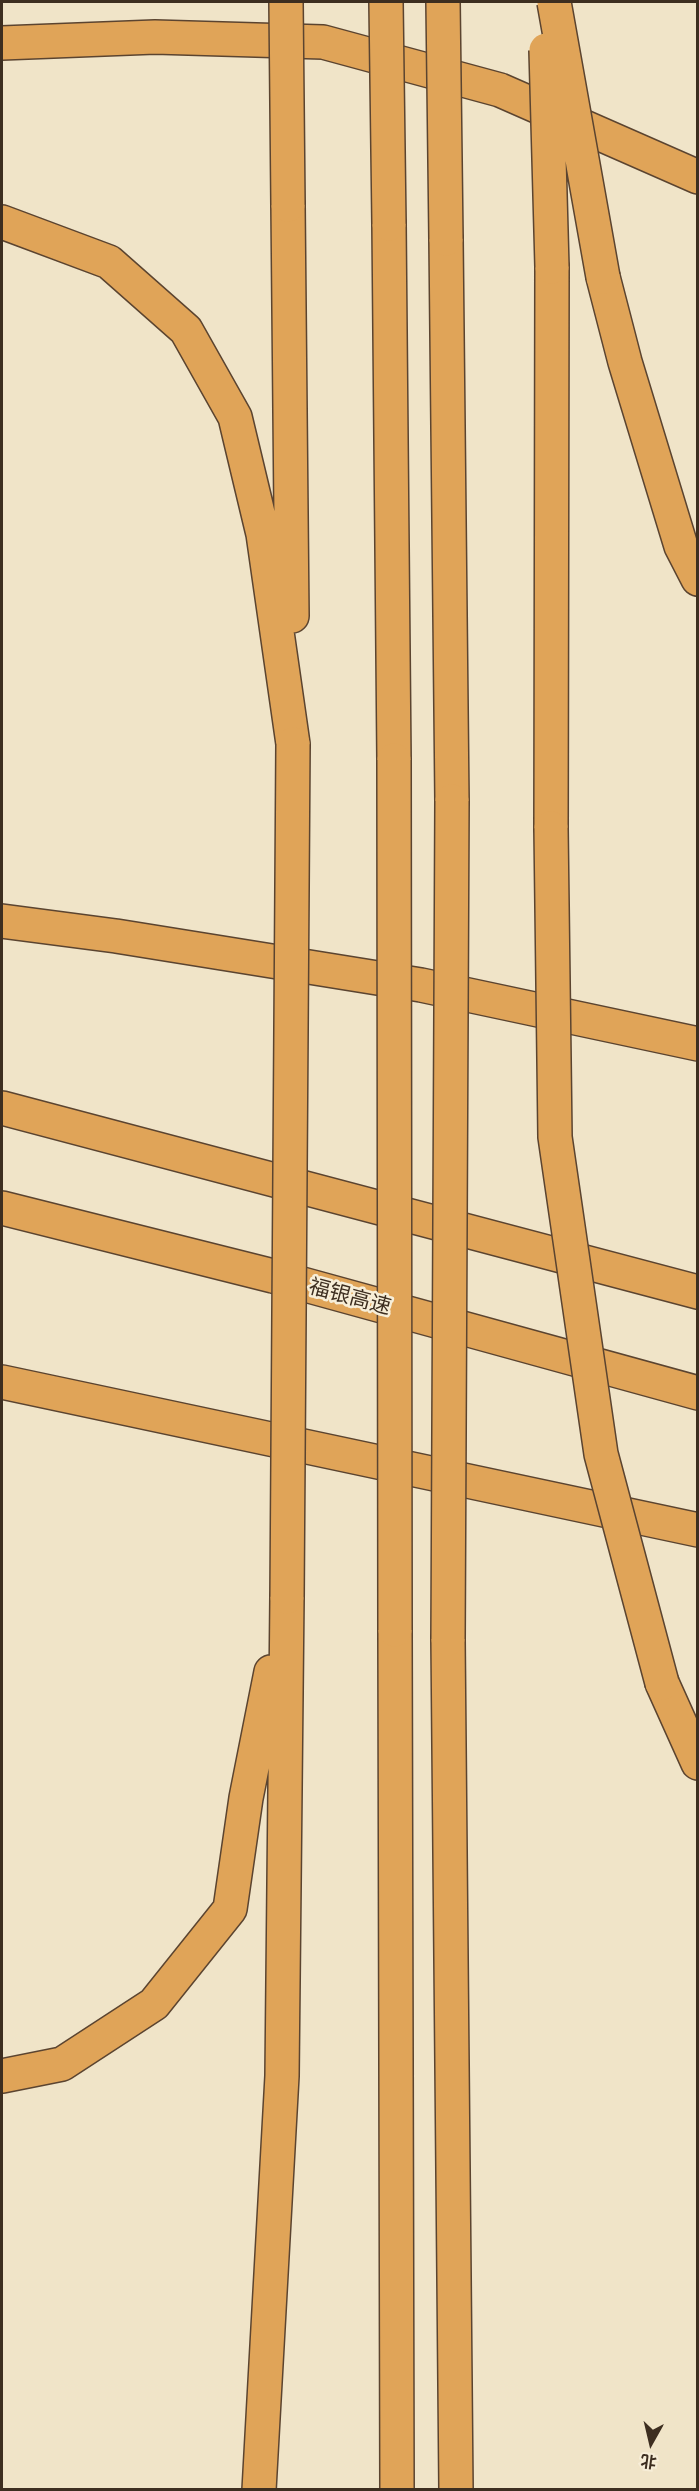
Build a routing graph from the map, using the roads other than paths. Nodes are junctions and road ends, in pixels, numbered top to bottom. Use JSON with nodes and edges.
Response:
{"nodes":[{"id":1,"x":286,"y":2,"type":"edge"},
{"id":2,"x":386,"y":2,"type":"edge"},
{"id":3,"x":444,"y":2,"type":"edge"},
{"id":4,"x":544,"y":2,"type":"edge"},
{"id":5,"x":554,"y":2,"type":"edge"},
{"id":6,"x":2,"y":43,"type":"edge"},
{"id":7,"x":698,"y":177,"type":"edge"},
{"id":8,"x":2,"y":222,"type":"edge"},
{"id":9,"x":698,"y":579,"type":"edge"},
{"id":10,"x":293,"y":744,"type":"junction"},
{"id":11,"x":2,"y":921,"type":"edge"},
{"id":12,"x":698,"y":1044,"type":"edge"},
{"id":13,"x":2,"y":1108,"type":"edge"},
{"id":14,"x":2,"y":1208,"type":"edge"},
{"id":15,"x":698,"y":1292,"type":"edge"},
{"id":16,"x":2,"y":1382,"type":"edge"},
{"id":17,"x":698,"y":1393,"type":"edge"},
{"id":18,"x":698,"y":1530,"type":"edge"},
{"id":19,"x":286,"y":1597,"type":"junction"},
{"id":20,"x":698,"y":1763,"type":"edge"},
{"id":21,"x":2,"y":2076,"type":"edge"},
{"id":22,"x":259,"y":2490,"type":"edge"},
{"id":23,"x":397,"y":2490,"type":"edge"},
{"id":24,"x":456,"y":2490,"type":"edge"}],
"edges":[{"from":1,"to":10,"type":"highway","bridge":true},
{"from":2,"to":23,"type":"highway","bridge":true},
{"from":3,"to":24,"type":"highway","bridge":true},
{"from":4,"to":20,"type":"highway","bridge":true},
{"from":5,"to":9,"type":"highway","bridge":true},
{"from":6,"to":7,"type":"highway"},
{"from":8,"to":10,"type":"highway"},
{"from":10,"to":19,"type":"highway","bridge":true},
{"from":11,"to":12,"type":"highway"},
{"from":13,"to":15,"type":"highway"},
{"from":14,"to":17,"type":"highway","name":"福银高速"},
{"from":16,"to":18,"type":"highway"},
{"from":19,"to":21,"type":"highway"},
{"from":19,"to":22,"type":"highway"}]}
